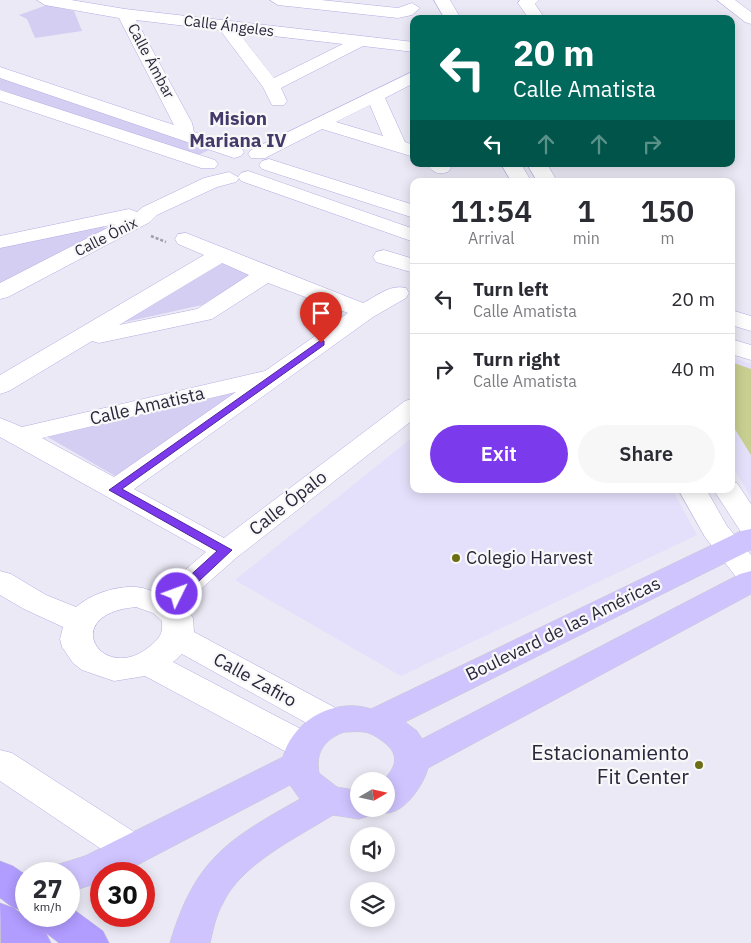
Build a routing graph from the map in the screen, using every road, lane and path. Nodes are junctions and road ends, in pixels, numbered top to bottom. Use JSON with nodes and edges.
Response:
{"nodes":[{"id":1,"x":45,"y":0,"type":"edge"},
{"id":2,"x":278,"y":0,"type":"edge"},
{"id":3,"x":333,"y":0,"type":"edge"},
{"id":4,"x":442,"y":0,"type":"edge"},
{"id":5,"x":531,"y":0,"type":"edge"},
{"id":6,"x":725,"y":0,"type":"edge"},
{"id":7,"x":421,"y":7,"type":"edge"},
{"id":8,"x":351,"y":8,"type":"junction"},
{"id":9,"x":125,"y":14,"type":"junction"},
{"id":10,"x":451,"y":15,"type":"edge"},
{"id":11,"x":534,"y":15,"type":"edge"},
{"id":12,"x":750,"y":18,"type":"edge"},
{"id":13,"x":735,"y":19,"type":"edge"},
{"id":14,"x":225,"y":25,"type":"junction"},
{"id":15,"x":359,"y":42,"type":"junction"},
{"id":16,"x":410,"y":47,"type":"edge"},
{"id":17,"x":0,"y":72,"type":"edge"},
{"id":18,"x":410,"y":78,"type":"edge"},
{"id":19,"x":0,"y":95,"type":"edge"},
{"id":20,"x":375,"y":96,"type":"junction"},
{"id":21,"x":320,"y":123,"type":"junction"},
{"id":22,"x":186,"y":136,"type":"junction"},
{"id":23,"x":396,"y":144,"type":"junction"},
{"id":24,"x":410,"y":149,"type":"edge"},
{"id":25,"x":234,"y":152,"type":"junction"},
{"id":26,"x":264,"y":160,"type":"junction"},
{"id":27,"x":513,"y":167,"type":"edge"},
{"id":28,"x":539,"y":167,"type":"edge"},
{"id":29,"x":221,"y":174,"type":"junction"},
{"id":30,"x":519,"y":178,"type":"edge"},
{"id":31,"x":546,"y":178,"type":"edge"},
{"id":32,"x":410,"y":211,"type":"edge"},
{"id":33,"x":116,"y":226,"type":"junction"},
{"id":34,"x":410,"y":235,"type":"edge"},
{"id":35,"x":186,"y":239,"type":"joint"},
{"id":36,"x":0,"y":242,"type":"edge"},
{"id":37,"x":219,"y":255,"type":"junction"},
{"id":38,"x":384,"y":257,"type":"dead end"},
{"id":39,"x":410,"y":265,"type":"edge"},
{"id":40,"x":266,"y":274,"type":"junction"},
{"id":41,"x":0,"y":292,"type":"edge"},
{"id":42,"x":398,"y":293,"type":"dead end"},
{"id":43,"x":366,"y":312,"type":"junction"},
{"id":44,"x":735,"y":318,"type":"edge"},
{"id":45,"x":751,"y":324,"type":"edge"},
{"id":46,"x":78,"y":340,"type":"junction"},
{"id":47,"x":735,"y":347,"type":"edge"},
{"id":48,"x":751,"y":353,"type":"edge"},
{"id":49,"x":276,"y":375,"type":"junction"},
{"id":50,"x":0,"y":386,"type":"edge"},
{"id":51,"x":410,"y":409,"type":"edge"},
{"id":52,"x":9,"y":431,"type":"edge"},
{"id":53,"x":114,"y":490,"type":"junction"},
{"id":54,"x":696,"y":493,"type":"edge"},
{"id":55,"x":730,"y":493,"type":"edge"},
{"id":56,"x":751,"y":526,"type":"edge"},
{"id":57,"x":740,"y":543,"type":"edge"},
{"id":58,"x":226,"y":550,"type":"junction"},
{"id":59,"x":751,"y":575,"type":"edge"},
{"id":60,"x":0,"y":581,"type":"edge"},
{"id":61,"x":751,"y":581,"type":"edge"},
{"id":62,"x":165,"y":604,"type":"junction"},
{"id":63,"x":80,"y":622,"type":"junction"},
{"id":64,"x":178,"y":637,"type":"junction"},
{"id":65,"x":148,"y":663,"type":"junction"},
{"id":66,"x":376,"y":721,"type":"junction"},
{"id":67,"x":334,"y":722,"type":"junction"},
{"id":68,"x":302,"y":755,"type":"junction"},
{"id":69,"x":413,"y":760,"type":"junction"},
{"id":70,"x":0,"y":763,"type":"edge"},
{"id":71,"x":395,"y":792,"type":"edge"},
{"id":72,"x":344,"y":803,"type":"edge"},
{"id":73,"x":132,"y":850,"type":"junction"},
{"id":74,"x":80,"y":873,"type":"edge"},
{"id":75,"x":13,"y":892,"type":"edge"},
{"id":76,"x":68,"y":927,"type":"edge"},
{"id":77,"x":31,"y":943,"type":"edge"},
{"id":78,"x":89,"y":943,"type":"edge"},
{"id":79,"x":190,"y":943,"type":"edge"}],
"edges":[{"from":1,"to":9,"type":"street","name":"Calle Ángeles"},
{"from":2,"to":8,"type":"street"},
{"from":3,"to":8,"type":"street"},
{"from":4,"to":10,"type":"street"},
{"from":5,"to":11,"type":"street"},
{"from":6,"to":12,"type":"street"},
{"from":7,"to":8,"type":"street"},
{"from":9,"to":14,"type":"street","name":"Calle Ángeles"},
{"from":9,"to":22,"type":"street","name":"Calle Ámbar"},
{"from":12,"to":13,"type":"street"},
{"from":14,"to":15,"type":"street","name":"Calle Ángeles"},
{"from":14,"to":15,"type":"street"},
{"from":15,"to":16,"type":"street","name":"Calle Ángeles"},
{"from":17,"to":22,"type":"street"},
{"from":18,"to":20,"type":"street"},
{"from":19,"to":29,"type":"street"},
{"from":20,"to":21,"type":"street"},
{"from":20,"to":23,"type":"street"},
{"from":21,"to":23,"type":"street"},
{"from":21,"to":26,"type":"street"},
{"from":22,"to":25,"type":"street"},
{"from":23,"to":24,"type":"street"},
{"from":25,"to":26,"type":"street"},
{"from":25,"to":29,"type":"street"},
{"from":26,"to":29,"type":"street"},
{"from":26,"to":32,"type":"street"},
{"from":27,"to":30,"type":"street"},
{"from":28,"to":31,"type":"street"},
{"from":29,"to":33,"type":"street","name":"Calle Ónix"},
{"from":29,"to":34,"type":"street"},
{"from":33,"to":35,"type":"path"},
{"from":33,"to":36,"type":"street"},
{"from":33,"to":41,"type":"street","name":"Calle Ónix"},
{"from":35,"to":37,"type":"street"},
{"from":37,"to":40,"type":"street"},
{"from":37,"to":46,"type":"street"},
{"from":38,"to":39,"type":"street"},
{"from":40,"to":43,"type":"street"},
{"from":40,"to":46,"type":"street"},
{"from":42,"to":43,"type":"street","name":"Calle Amatista"},
{"from":43,"to":49,"type":"street","name":"Calle Amatista"},
{"from":44,"to":45,"type":"street"},
{"from":46,"to":50,"type":"street"},
{"from":47,"to":48,"type":"street"},
{"from":49,"to":52,"type":"street","name":"Calle Amatista"},
{"from":49,"to":53,"type":"street","name":"Calle Amatista"},
{"from":51,"to":58,"type":"street","name":"Calle Ópalo"},
{"from":52,"to":53,"type":"street","name":"Calle Amatista"},
{"from":53,"to":58,"type":"street","name":"Calle Amatista"},
{"from":54,"to":57,"type":"street"},
{"from":55,"to":56,"type":"street"},
{"from":57,"to":59,"type":"street"},
{"from":57,"to":66,"type":"main road","name":"Boulevard de las Américas"},
{"from":58,"to":62,"type":"street","name":"Calle Ópalo"},
{"from":60,"to":63,"type":"street"},
{"from":61,"to":69,"type":"main road"},
{"from":62,"to":63,"type":"street"},
{"from":62,"to":64,"type":"street"},
{"from":63,"to":65,"type":"street"},
{"from":64,"to":65,"type":"street"},
{"from":64,"to":67,"type":"street","name":"Calle Zafiro"},
{"from":65,"to":68,"type":"street","name":"Calle Zafiro"},
{"from":66,"to":67,"type":"main road"},
{"from":66,"to":69,"type":"main road"},
{"from":67,"to":68,"type":"main road"},
{"from":68,"to":72,"type":"main road"},
{"from":68,"to":73,"type":"main road"},
{"from":69,"to":71,"type":"main road"},
{"from":70,"to":73,"type":"street"},
{"from":72,"to":79,"type":"main road"},
{"from":73,"to":74,"type":"main road"},
{"from":75,"to":77,"type":"highway"},
{"from":76,"to":78,"type":"highway"}]}
